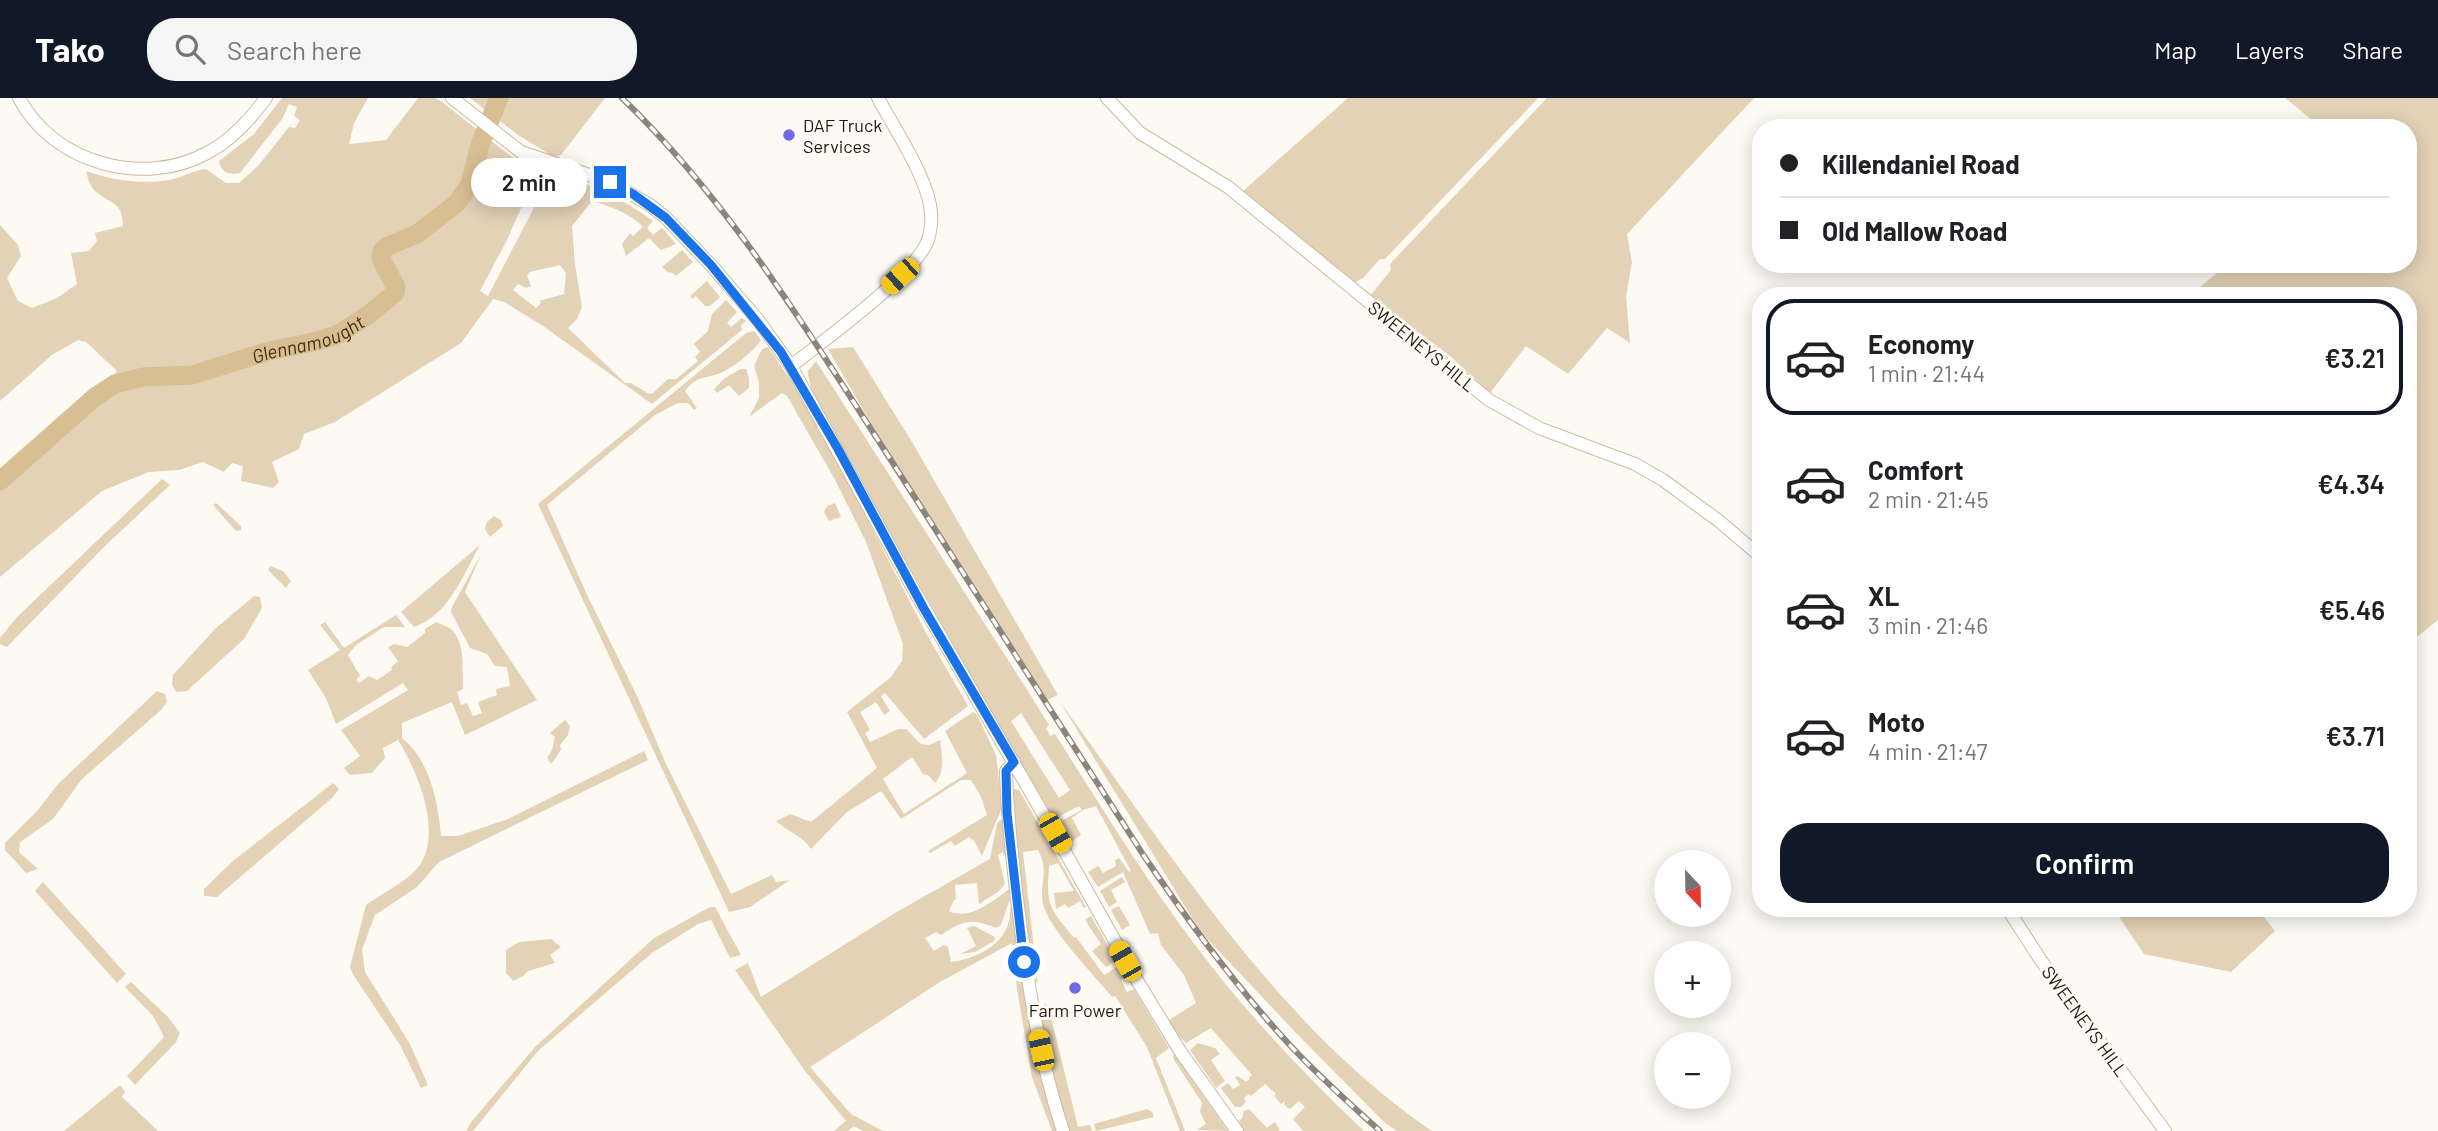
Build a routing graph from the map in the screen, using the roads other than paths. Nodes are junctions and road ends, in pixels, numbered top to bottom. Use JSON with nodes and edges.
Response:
{"nodes":[{"id":1,"x":19,"y":98,"type":"edge"},
{"id":2,"x":266,"y":98,"type":"edge"},
{"id":3,"x":452,"y":98,"type":"edge"},
{"id":4,"x":878,"y":98,"type":"edge"},
{"id":5,"x":1107,"y":98,"type":"edge"},
{"id":6,"x":791,"y":366,"type":"junction"},
{"id":7,"x":1752,"y":549,"type":"edge"},
{"id":8,"x":1014,"y":762,"type":"junction"},
{"id":9,"x":2013,"y":917,"type":"edge"},
{"id":10,"x":1063,"y":1131,"type":"edge"},
{"id":11,"x":1237,"y":1131,"type":"edge"},
{"id":12,"x":2165,"y":1131,"type":"edge"}],
"edges":[{"from":1,"to":2,"type":"street"},
{"from":3,"to":6,"type":"street"},
{"from":4,"to":6,"type":"street"},
{"from":5,"to":7,"type":"street","name":"SWEENEYS HILL"},
{"from":6,"to":8,"type":"street"},
{"from":8,"to":10,"type":"street"},
{"from":8,"to":11,"type":"street"},
{"from":9,"to":12,"type":"street","name":"SWEENEYS HILL"}]}
